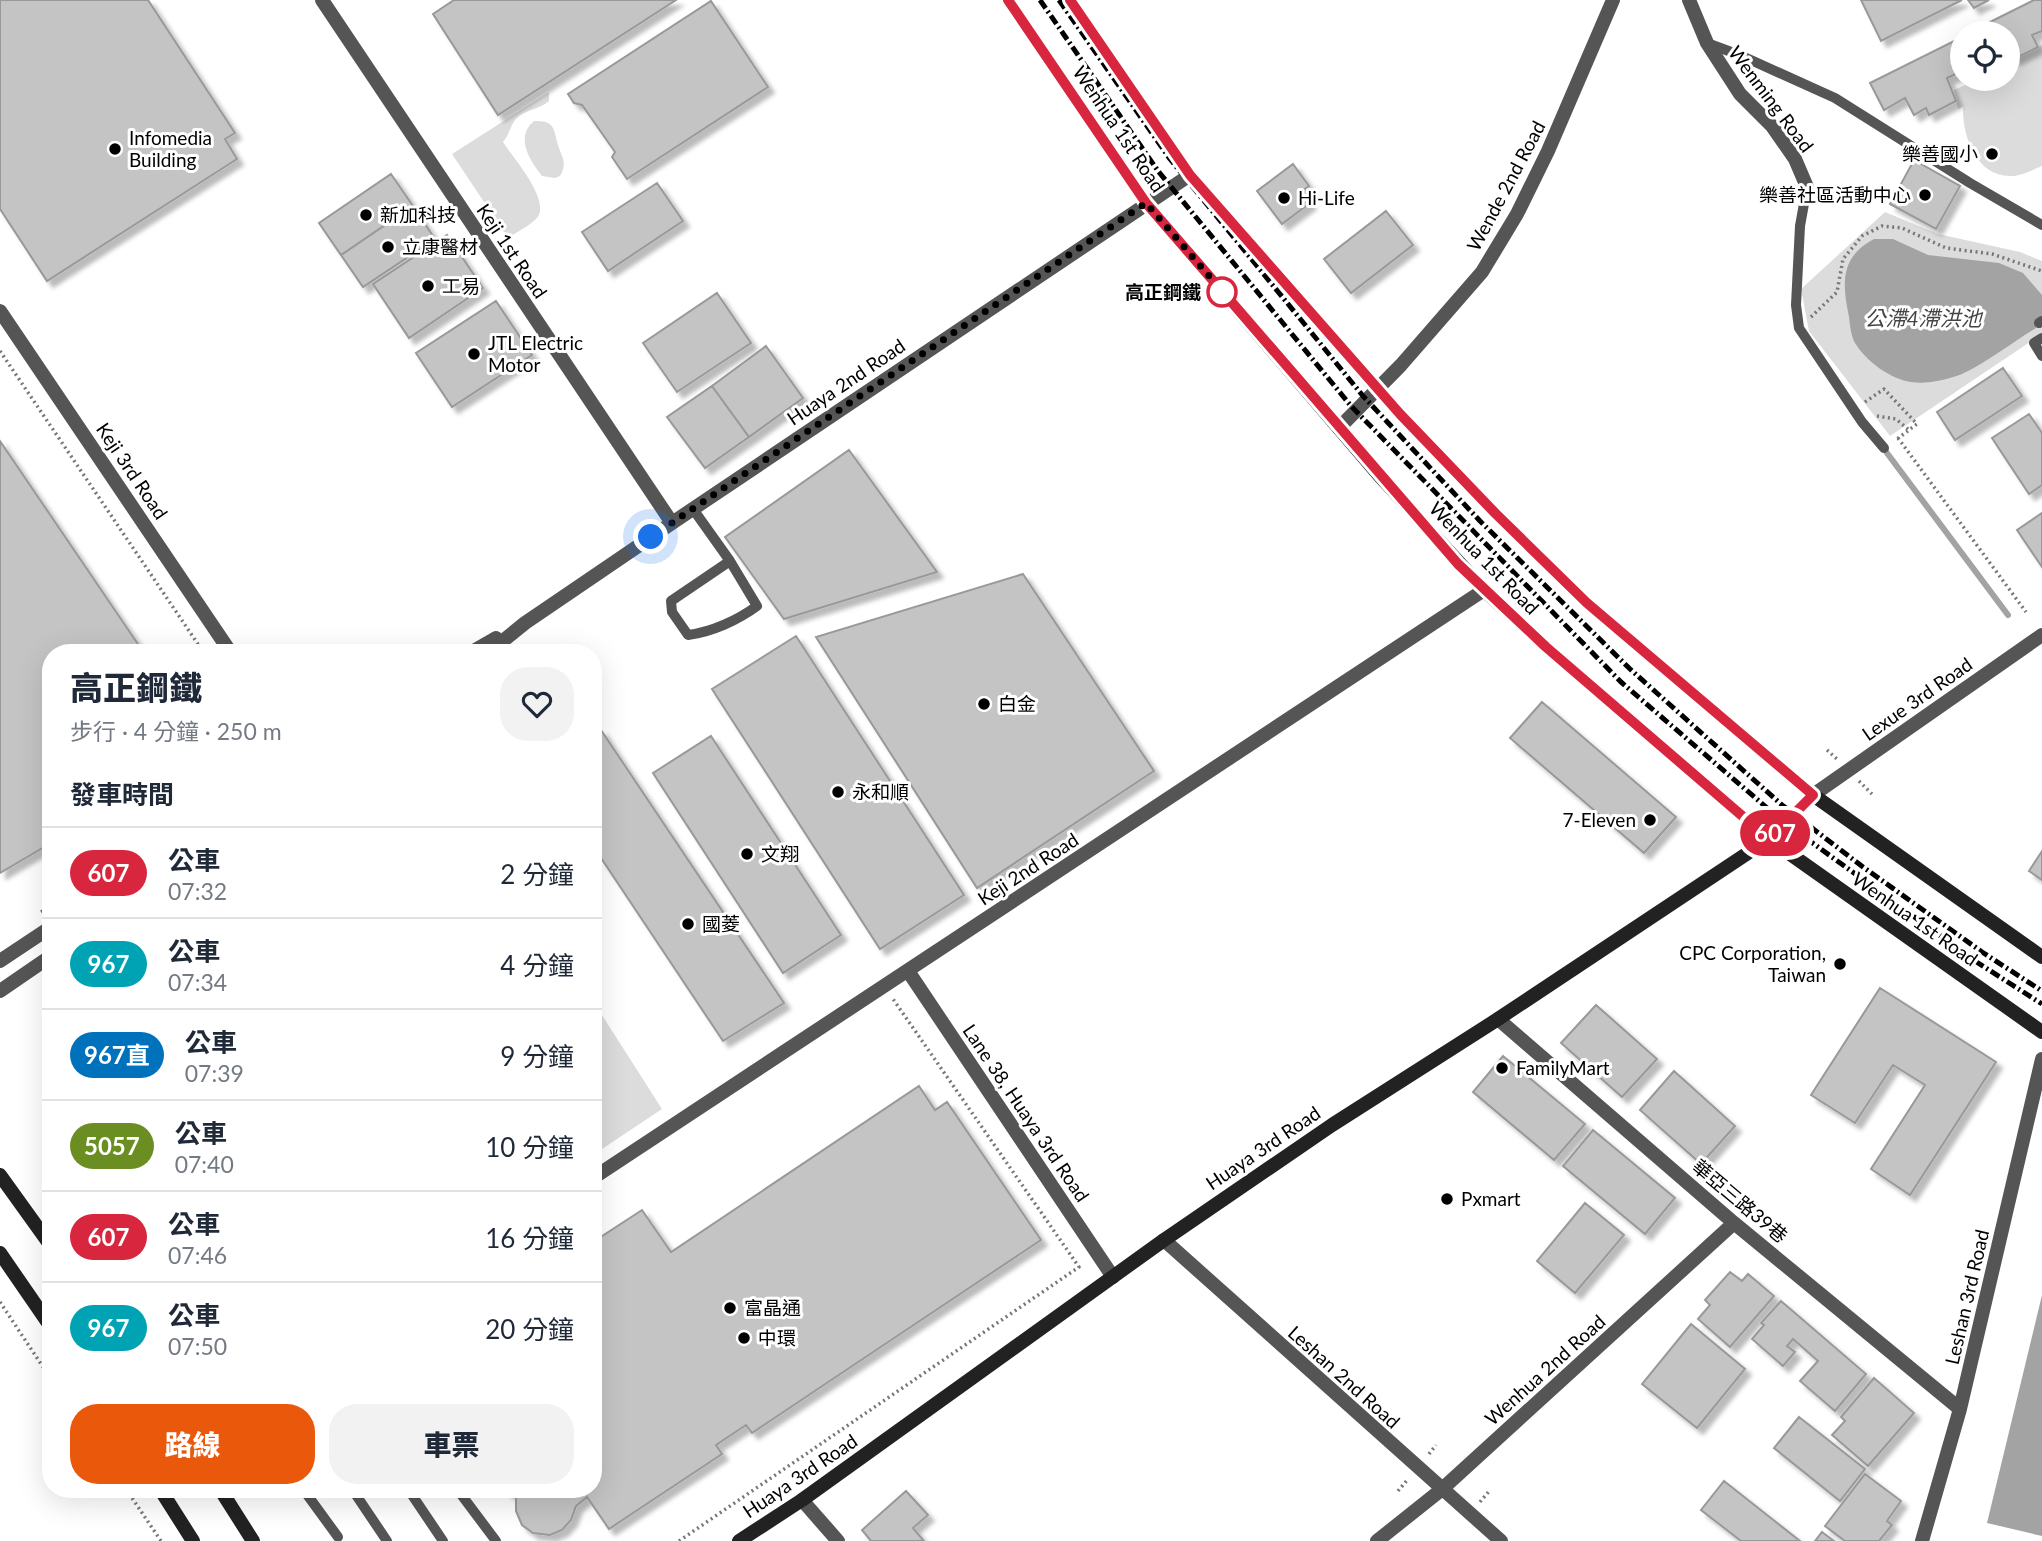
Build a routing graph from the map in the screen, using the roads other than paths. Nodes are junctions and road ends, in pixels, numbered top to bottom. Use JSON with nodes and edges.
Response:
{"nodes":[{"id":1,"x":321,"y":0,"type":"edge"},
{"id":2,"x":1008,"y":0,"type":"edge"},
{"id":3,"x":1070,"y":0,"type":"edge"},
{"id":4,"x":1613,"y":0,"type":"edge"},
{"id":5,"x":1689,"y":0,"type":"edge"},
{"id":6,"x":1707,"y":43,"type":"junction"},
{"id":7,"x":1190,"y":175,"type":"junction"},
{"id":8,"x":1807,"y":187,"type":"joint"},
{"id":9,"x":1146,"y":203,"type":"junction"},
{"id":10,"x":2042,"y":225,"type":"edge"},
{"id":11,"x":0,"y":311,"type":"edge"},
{"id":12,"x":2038,"y":340,"type":"edge"},
{"id":13,"x":2042,"y":356,"type":"edge"},
{"id":14,"x":1377,"y":389,"type":"junction"},
{"id":15,"x":1339,"y":428,"type":"junction"},
{"id":16,"x":1884,"y":448,"type":"road end"},
{"id":17,"x":693,"y":509,"type":"junction"},
{"id":18,"x":672,"y":523,"type":"junction"},
{"id":19,"x":730,"y":561,"type":"junction"},
{"id":20,"x":1484,"y":590,"type":"junction"},
{"id":21,"x":525,"y":623,"type":"junction"},
{"id":22,"x":2042,"y":635,"type":"edge"},
{"id":23,"x":225,"y":644,"type":"edge"},
{"id":24,"x":486,"y":644,"type":"edge"},
{"id":25,"x":499,"y":644,"type":"edge"},
{"id":26,"x":1813,"y":795,"type":"junction"},
{"id":27,"x":1769,"y":839,"type":"junction"},
{"id":28,"x":42,"y":933,"type":"edge"},
{"id":29,"x":2042,"y":957,"type":"edge"},
{"id":30,"x":0,"y":961,"type":"edge"},
{"id":31,"x":42,"y":962,"type":"edge"},
{"id":32,"x":908,"y":971,"type":"junction"},
{"id":33,"x":0,"y":991,"type":"edge"},
{"id":34,"x":1498,"y":1019,"type":"junction"},
{"id":35,"x":2042,"y":1032,"type":"edge"},
{"id":36,"x":2042,"y":1059,"type":"edge"},
{"id":37,"x":602,"y":1172,"type":"edge"},
{"id":38,"x":0,"y":1175,"type":"edge"},
{"id":39,"x":1734,"y":1223,"type":"junction"},
{"id":40,"x":42,"y":1233,"type":"edge"},
{"id":41,"x":1164,"y":1240,"type":"junction"},
{"id":42,"x":0,"y":1253,"type":"edge"},
{"id":43,"x":1113,"y":1277,"type":"junction"},
{"id":44,"x":42,"y":1314,"type":"edge"},
{"id":45,"x":1960,"y":1409,"type":"junction"},
{"id":46,"x":1441,"y":1490,"type":"junction"},
{"id":47,"x":166,"y":1498,"type":"edge"},
{"id":48,"x":226,"y":1498,"type":"edge"},
{"id":49,"x":310,"y":1498,"type":"edge"},
{"id":50,"x":358,"y":1498,"type":"edge"},
{"id":51,"x":414,"y":1498,"type":"edge"},
{"id":52,"x":463,"y":1498,"type":"edge"},
{"id":53,"x":802,"y":1500,"type":"junction"},
{"id":54,"x":338,"y":1537,"type":"dead end"},
{"id":55,"x":492,"y":1540,"type":"edge"},
{"id":56,"x":193,"y":1541,"type":"edge"},
{"id":57,"x":253,"y":1541,"type":"edge"},
{"id":58,"x":387,"y":1541,"type":"edge"},
{"id":59,"x":443,"y":1541,"type":"edge"},
{"id":60,"x":739,"y":1541,"type":"edge"},
{"id":61,"x":838,"y":1541,"type":"edge"},
{"id":62,"x":1377,"y":1541,"type":"edge"},
{"id":63,"x":1501,"y":1541,"type":"edge"},
{"id":64,"x":1922,"y":1541,"type":"edge"}],
"edges":[{"from":1,"to":18,"type":"street","name":"Keji 1st Road"},
{"from":2,"to":9,"type":"street","name":"Wenhua 1st Road"},
{"from":3,"to":7,"type":"street","name":"Wenhua 1st Road"},
{"from":4,"to":14,"type":"street","name":"Wende 2nd Road"},
{"from":5,"to":6,"type":"street","name":"Wenming Road"},
{"from":6,"to":8,"type":"street","name":"Wenming Road"},
{"from":6,"to":10,"type":"lane"},
{"from":7,"to":9,"type":"street","name":"Huaya 2nd Road"},
{"from":7,"to":14,"type":"street","name":"Wenhua 1st Road"},
{"from":8,"to":16,"type":"lane","name":"Wenming Road"},
{"from":9,"to":15,"type":"street","name":"Wenhua 1st Road"},
{"from":9,"to":17,"type":"street","name":"Huaya 2nd Road"},
{"from":11,"to":23,"type":"street","name":"Keji 3rd Road"},
{"from":12,"to":13,"type":"lane"},
{"from":14,"to":15,"type":"street","name":"Wende 2nd Road"},
{"from":14,"to":26,"type":"street","name":"Wenhua 1st Road"},
{"from":15,"to":20,"type":"street","name":"Wenhua 1st Road"},
{"from":17,"to":18,"type":"street","name":"Huaya 2nd Road"},
{"from":17,"to":19,"type":"lane"},
{"from":18,"to":21,"type":"street","name":"Huaya 2nd Road"},
{"from":19,"to":19,"type":"lane"},
{"from":20,"to":27,"type":"street","name":"Wenhua 1st Road"},
{"from":20,"to":32,"type":"street","name":"Keji 2nd Road"},
{"from":21,"to":24,"type":"street","name":"Huaya 2nd Road"},
{"from":21,"to":25,"type":"street","name":"Huaya 2nd Road"},
{"from":22,"to":26,"type":"street","name":"Lexue 3rd Road"},
{"from":26,"to":27,"type":"street","name":"Huaya 3rd Road"},
{"from":26,"to":29,"type":"street","name":"Wenhua 1st Road"},
{"from":27,"to":34,"type":"street","name":"Huaya 3rd Road"},
{"from":27,"to":35,"type":"street","name":"Wenhua 1st Road"},
{"from":28,"to":30,"type":"street"},
{"from":31,"to":33,"type":"street"},
{"from":32,"to":37,"type":"street","name":"Keji 2nd Road"},
{"from":32,"to":43,"type":"street","name":"Lane 38, Huaya 3rd Road"},
{"from":34,"to":39,"type":"street","name":"華亞三路39巷"},
{"from":34,"to":41,"type":"street","name":"Huaya 3rd Road"},
{"from":36,"to":45,"type":"street","name":"Leshan 3rd Road"},
{"from":38,"to":40,"type":"street"},
{"from":39,"to":45,"type":"street","name":"華亞三路39巷"},
{"from":39,"to":46,"type":"street","name":"Wenhua 2nd Road"},
{"from":41,"to":43,"type":"street","name":"Huaya 3rd Road"},
{"from":41,"to":46,"type":"street","name":"Leshan 2nd Road"},
{"from":42,"to":44,"type":"street"},
{"from":43,"to":53,"type":"street","name":"Huaya 3rd Road"},
{"from":45,"to":64,"type":"street","name":"Leshan 3rd Road"},
{"from":46,"to":62,"type":"street","name":"Wenhua 2nd Road"},
{"from":46,"to":63,"type":"street","name":"Leshan 2nd Road"},
{"from":47,"to":56,"type":"street"},
{"from":48,"to":57,"type":"street"},
{"from":49,"to":54,"type":"lane"},
{"from":50,"to":58,"type":"lane"},
{"from":51,"to":59,"type":"lane"},
{"from":52,"to":55,"type":"lane"},
{"from":53,"to":60,"type":"street","name":"Huaya 3rd Road"},
{"from":53,"to":61,"type":"street"}]}
